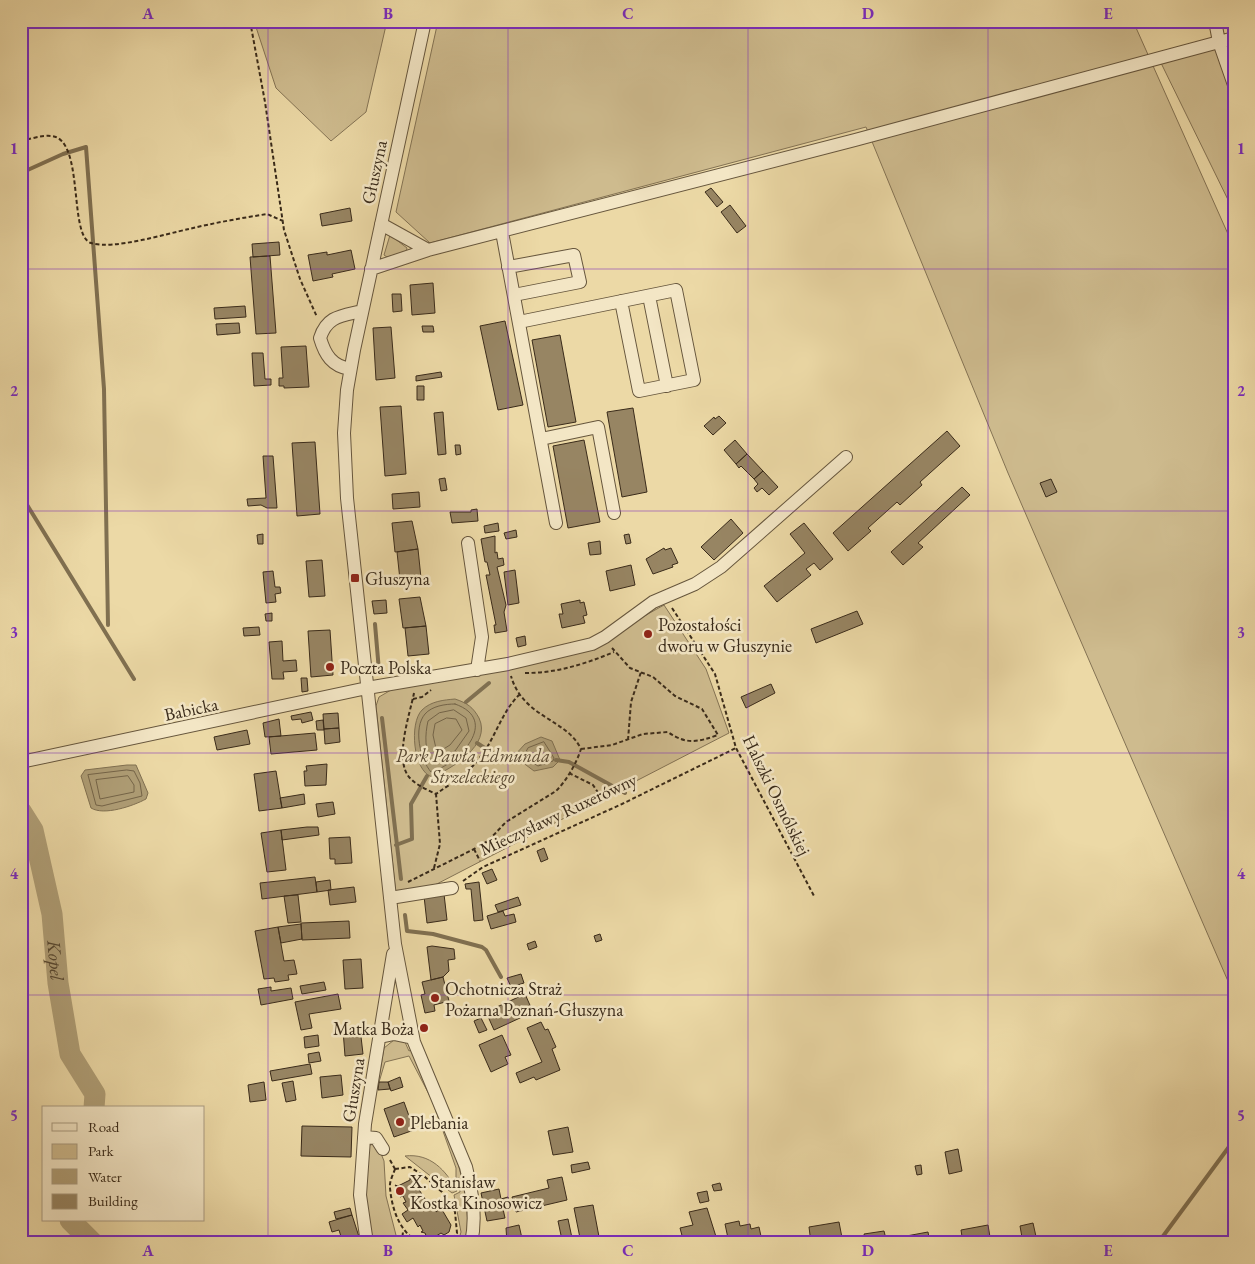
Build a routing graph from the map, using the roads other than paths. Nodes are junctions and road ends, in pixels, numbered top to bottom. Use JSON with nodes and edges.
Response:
{"nodes":[{"id":1,"x":425,"y":21,"type":"edge"},
{"id":2,"x":1216,"y":21,"type":"edge"},
{"id":3,"x":1234,"y":38,"type":"edge"},
{"id":4,"x":1219,"y":42,"type":"junction"},
{"id":5,"x":1234,"y":85,"type":"edge"},
{"id":6,"x":381,"y":224,"type":"junction"},
{"id":7,"x":502,"y":232,"type":"junction"},
{"id":8,"x":428,"y":250,"type":"junction"},
{"id":9,"x":508,"y":267,"type":"junction"},
{"id":10,"x":371,"y":270,"type":"junction"},
{"id":11,"x":514,"y":295,"type":"junction"},
{"id":12,"x":649,"y":296,"type":"junction"},
{"id":13,"x":621,"y":302,"type":"junction"},
{"id":14,"x":362,"y":311,"type":"junction"},
{"id":15,"x":519,"y":322,"type":"junction"},
{"id":16,"x":350,"y":369,"type":"junction"},
{"id":17,"x":667,"y":386,"type":"junction"},
{"id":18,"x":540,"y":439,"type":"junction"},
{"id":19,"x":846,"y":457,"type":"dead end"},
{"id":20,"x":614,"y":513,"type":"dead end"},
{"id":21,"x":556,"y":523,"type":"dead end"},
{"id":22,"x":468,"y":543,"type":"dead end"},
{"id":23,"x":477,"y":670,"type":"junction"},
{"id":24,"x":367,"y":688,"type":"junction"},
{"id":25,"x":22,"y":762,"type":"edge"},
{"id":26,"x":452,"y":888,"type":"road end"},
{"id":27,"x":390,"y":898,"type":"junction"},
{"id":28,"x":395,"y":944,"type":"junction"},
{"id":29,"x":380,"y":1037,"type":"junction"},
{"id":30,"x":413,"y":1038,"type":"junction"},
{"id":31,"x":364,"y":1137,"type":"junction"},
{"id":32,"x":383,"y":1149,"type":"dead end"},
{"id":33,"x":367,"y":1243,"type":"edge"},
{"id":34,"x":471,"y":1243,"type":"edge"}],
"edges":[{"from":1,"to":6,"type":"street","name":"Głuszyna"},
{"from":2,"to":4,"type":"street"},
{"from":3,"to":4,"type":"street"},
{"from":4,"to":5,"type":"street"},
{"from":4,"to":7,"type":"street"},
{"from":6,"to":8,"type":"street"},
{"from":6,"to":10,"type":"street","name":"Głuszyna"},
{"from":7,"to":8,"type":"street"},
{"from":7,"to":9,"type":"street"},
{"from":8,"to":10,"type":"street"},
{"from":9,"to":11,"type":"street"},
{"from":9,"to":11,"type":"street"},
{"from":10,"to":14,"type":"street","name":"Głuszyna"},
{"from":11,"to":15,"type":"street"},
{"from":12,"to":13,"type":"street"},
{"from":12,"to":17,"type":"street"},
{"from":12,"to":17,"type":"street"},
{"from":13,"to":15,"type":"street"},
{"from":13,"to":17,"type":"street"},
{"from":14,"to":16,"type":"street","name":"Głuszyna"},
{"from":14,"to":16,"type":"street"},
{"from":15,"to":18,"type":"street"},
{"from":16,"to":24,"type":"street","name":"Głuszyna"},
{"from":18,"to":20,"type":"street"},
{"from":18,"to":21,"type":"street"},
{"from":19,"to":23,"type":"street"},
{"from":22,"to":23,"type":"street"},
{"from":23,"to":24,"type":"street"},
{"from":24,"to":25,"type":"street","name":"Babicka"},
{"from":24,"to":27,"type":"street","name":"Głuszyna"},
{"from":26,"to":27,"type":"street"},
{"from":27,"to":28,"type":"street","name":"Głuszyna"},
{"from":28,"to":29,"type":"street","name":"Głuszyna"},
{"from":28,"to":30,"type":"street","name":"Głuszyna"},
{"from":29,"to":30,"type":"street"},
{"from":29,"to":31,"type":"street","name":"Głuszyna"},
{"from":30,"to":34,"type":"street","name":"Głuszyna"},
{"from":31,"to":32,"type":"street"},
{"from":31,"to":33,"type":"street","name":"Głuszyna"}]}
